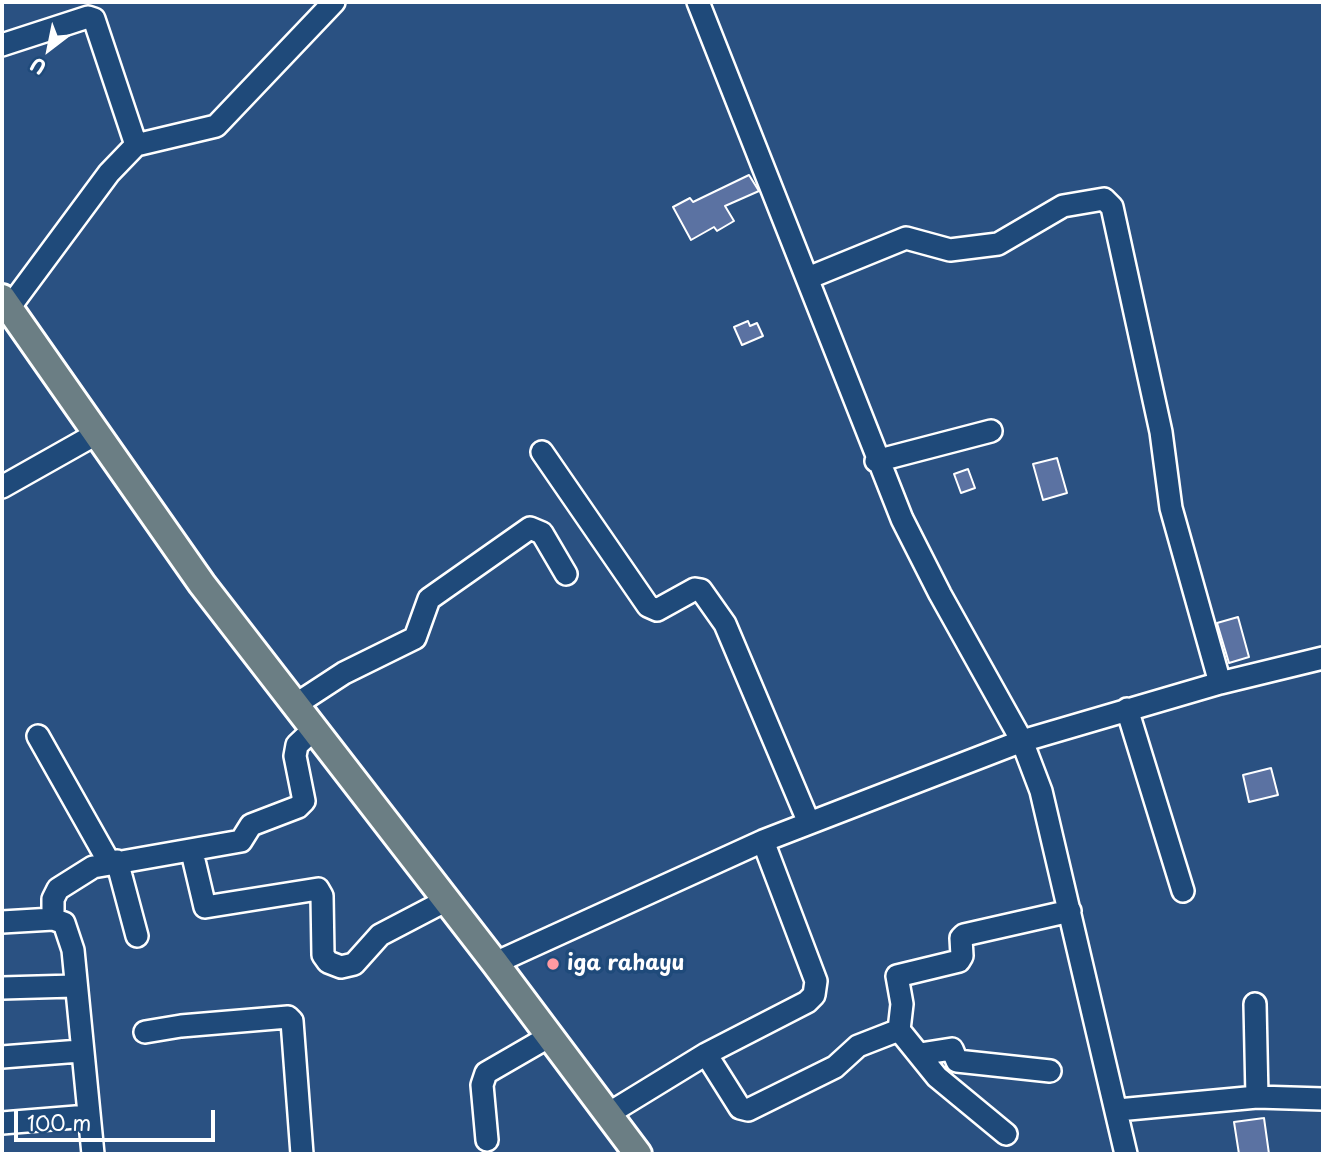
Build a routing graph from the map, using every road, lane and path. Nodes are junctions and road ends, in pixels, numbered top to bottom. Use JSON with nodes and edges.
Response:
{"nodes":[{"id":1,"x":334,"y":2,"type":"edge"},
{"id":2,"x":698,"y":2,"type":"edge"},
{"id":3,"x":2,"y":46,"type":"edge"},
{"id":4,"x":136,"y":145,"type":"junction"},
{"id":5,"x":808,"y":278,"type":"junction"},
{"id":6,"x":5,"y":303,"type":"edge"},
{"id":7,"x":991,"y":431,"type":"dead end"},
{"id":8,"x":96,"y":434,"type":"junction"},
{"id":9,"x":542,"y":452,"type":"dead end"},
{"id":10,"x":876,"y":461,"type":"junction"},
{"id":11,"x":2,"y":487,"type":"edge"},
{"id":12,"x":566,"y":574,"type":"dead end"},
{"id":13,"x":1323,"y":658,"type":"edge"},
{"id":14,"x":1220,"y":683,"type":"junction"},
{"id":15,"x":295,"y":705,"type":"junction"},
{"id":16,"x":1127,"y":709,"type":"junction"},
{"id":17,"x":314,"y":729,"type":"junction"},
{"id":18,"x":38,"y":736,"type":"dead end"},
{"id":19,"x":1023,"y":741,"type":"junction"},
{"id":20,"x":809,"y":823,"type":"junction"},
{"id":21,"x":763,"y":841,"type":"junction"},
{"id":22,"x":192,"y":852,"type":"junction"},
{"id":23,"x":113,"y":862,"type":"junction"},
{"id":24,"x":1182,"y":891,"type":"dead end"},
{"id":25,"x":445,"y":901,"type":"junction"},
{"id":26,"x":1070,"y":911,"type":"junction"},
{"id":27,"x":54,"y":919,"type":"junction"},
{"id":28,"x":2,"y":922,"type":"edge"},
{"id":29,"x":137,"y":936,"type":"dead end"},
{"id":30,"x":495,"y":963,"type":"junction"},
{"id":31,"x":74,"y":986,"type":"junction"},
{"id":32,"x":2,"y":988,"type":"edge"},
{"id":33,"x":1255,"y":1004,"type":"dead end"},
{"id":34,"x":899,"y":1030,"type":"junction"},
{"id":35,"x":145,"y":1032,"type":"dead end"},
{"id":36,"x":550,"y":1036,"type":"junction"},
{"id":37,"x":80,"y":1051,"type":"junction"},
{"id":38,"x":706,"y":1054,"type":"junction"},
{"id":39,"x":920,"y":1054,"type":"junction"},
{"id":40,"x":2,"y":1057,"type":"edge"},
{"id":41,"x":1049,"y":1071,"type":"dead end"},
{"id":42,"x":1257,"y":1097,"type":"junction"},
{"id":43,"x":1323,"y":1099,"type":"edge"},
{"id":44,"x":1118,"y":1111,"type":"junction"},
{"id":45,"x":608,"y":1114,"type":"junction"},
{"id":46,"x":88,"y":1116,"type":"junction"},
{"id":47,"x":2,"y":1123,"type":"edge"},
{"id":48,"x":1006,"y":1134,"type":"dead end"},
{"id":49,"x":488,"y":1140,"type":"dead end"},
{"id":50,"x":93,"y":1154,"type":"edge"},
{"id":51,"x":302,"y":1154,"type":"edge"},
{"id":52,"x":638,"y":1154,"type":"edge"},
{"id":53,"x":1126,"y":1154,"type":"edge"}],
"edges":[{"from":1,"to":4,"type":"street"},
{"from":2,"to":5,"type":"street"},
{"from":3,"to":4,"type":"street"},
{"from":4,"to":6,"type":"street"},
{"from":5,"to":10,"type":"street"},
{"from":5,"to":14,"type":"street"},
{"from":6,"to":8,"type":"main road"},
{"from":7,"to":10,"type":"street"},
{"from":8,"to":11,"type":"street"},
{"from":8,"to":15,"type":"main road"},
{"from":9,"to":20,"type":"street"},
{"from":10,"to":19,"type":"street"},
{"from":12,"to":15,"type":"street"},
{"from":13,"to":14,"type":"street"},
{"from":14,"to":16,"type":"street"},
{"from":15,"to":17,"type":"main road"},
{"from":16,"to":19,"type":"street"},
{"from":16,"to":24,"type":"street"},
{"from":17,"to":22,"type":"street"},
{"from":17,"to":25,"type":"main road"},
{"from":18,"to":23,"type":"street"},
{"from":19,"to":20,"type":"street"},
{"from":19,"to":26,"type":"street"},
{"from":20,"to":21,"type":"street"},
{"from":21,"to":30,"type":"street"},
{"from":21,"to":38,"type":"street"},
{"from":22,"to":23,"type":"street"},
{"from":22,"to":25,"type":"street"},
{"from":23,"to":27,"type":"street"},
{"from":23,"to":29,"type":"street"},
{"from":25,"to":30,"type":"main road"},
{"from":26,"to":34,"type":"street"},
{"from":26,"to":44,"type":"street"},
{"from":27,"to":28,"type":"street"},
{"from":27,"to":31,"type":"street"},
{"from":30,"to":36,"type":"main road"},
{"from":31,"to":32,"type":"street"},
{"from":31,"to":37,"type":"street"},
{"from":33,"to":42,"type":"street"},
{"from":34,"to":38,"type":"street"},
{"from":34,"to":39,"type":"street"},
{"from":35,"to":51,"type":"street"},
{"from":36,"to":45,"type":"main road"},
{"from":36,"to":49,"type":"street"},
{"from":37,"to":40,"type":"street"},
{"from":37,"to":46,"type":"street"},
{"from":38,"to":45,"type":"street"},
{"from":39,"to":41,"type":"street"},
{"from":39,"to":48,"type":"street"},
{"from":42,"to":43,"type":"street"},
{"from":42,"to":44,"type":"street"},
{"from":44,"to":53,"type":"street"},
{"from":45,"to":52,"type":"main road"},
{"from":46,"to":47,"type":"street"},
{"from":46,"to":50,"type":"street"}]}
